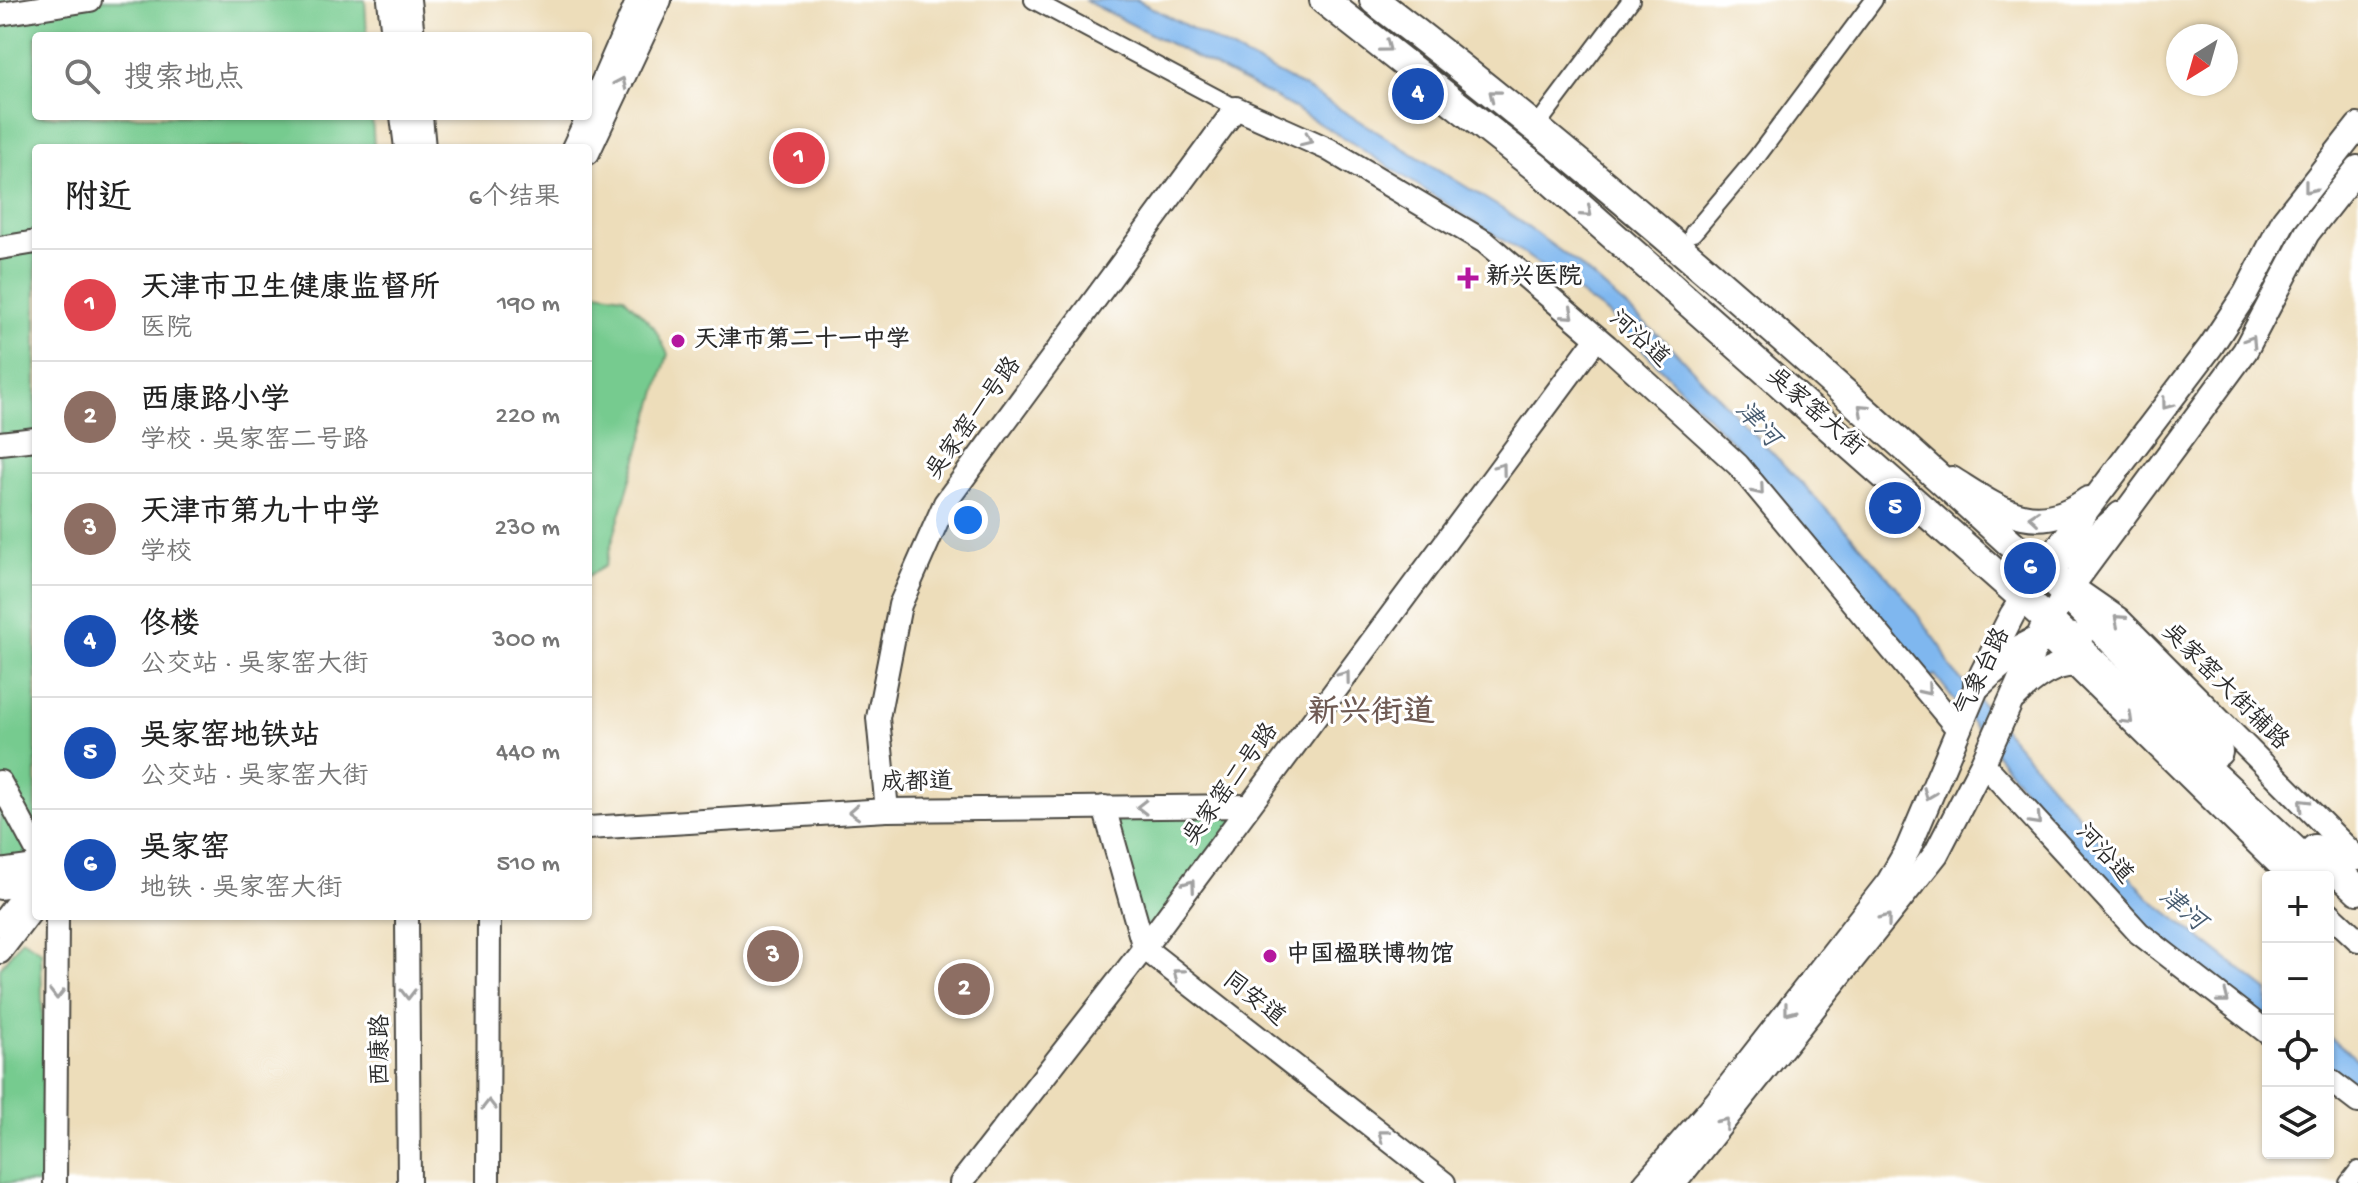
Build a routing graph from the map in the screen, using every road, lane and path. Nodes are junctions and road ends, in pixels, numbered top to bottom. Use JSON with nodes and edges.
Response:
{"nodes":[{"id":1,"x":90,"y":0,"type":"edge"},
{"id":2,"x":389,"y":0,"type":"edge"},
{"id":3,"x":409,"y":0,"type":"edge"},
{"id":4,"x":638,"y":0,"type":"edge"},
{"id":5,"x":660,"y":0,"type":"edge"},
{"id":6,"x":1033,"y":0,"type":"edge"},
{"id":7,"x":1324,"y":0,"type":"edge"},
{"id":8,"x":1374,"y":0,"type":"edge"},
{"id":9,"x":1631,"y":0,"type":"edge"},
{"id":10,"x":1874,"y":0,"type":"edge"},
{"id":11,"x":0,"y":14,"type":"edge"},
{"id":12,"x":393,"y":32,"type":"edge"},
{"id":13,"x":413,"y":32,"type":"edge"},
{"id":14,"x":592,"y":107,"type":"edge"},
{"id":15,"x":1236,"y":108,"type":"junction"},
{"id":16,"x":402,"y":120,"type":"edge"},
{"id":17,"x":421,"y":120,"type":"edge"},
{"id":18,"x":586,"y":120,"type":"edge"},
{"id":19,"x":2358,"y":126,"type":"edge"},
{"id":20,"x":1535,"y":128,"type":"junction"},
{"id":21,"x":406,"y":144,"type":"edge"},
{"id":22,"x":424,"y":144,"type":"edge"},
{"id":23,"x":575,"y":144,"type":"edge"},
{"id":24,"x":592,"y":144,"type":"edge"},
{"id":25,"x":2358,"y":168,"type":"edge"},
{"id":26,"x":1693,"y":233,"type":"dead end"},
{"id":27,"x":32,"y":243,"type":"edge"},
{"id":28,"x":0,"y":248,"type":"edge"},
{"id":29,"x":1597,"y":338,"type":"junction"},
{"id":30,"x":32,"y":439,"type":"edge"},
{"id":31,"x":0,"y":443,"type":"edge"},
{"id":32,"x":1921,"y":460,"type":"junction"},
{"id":33,"x":2103,"y":488,"type":"junction"},
{"id":34,"x":2121,"y":516,"type":"junction"},
{"id":35,"x":1954,"y":537,"type":"junction"},
{"id":36,"x":2078,"y":549,"type":"junction"},
{"id":37,"x":2040,"y":566,"type":"junction"},
{"id":38,"x":2071,"y":595,"type":"junction"},
{"id":39,"x":2023,"y":598,"type":"junction"},
{"id":40,"x":2057,"y":639,"type":"junction"},
{"id":41,"x":1978,"y":684,"type":"junction"},
{"id":42,"x":2009,"y":704,"type":"junction"},
{"id":43,"x":1958,"y":725,"type":"junction"},
{"id":44,"x":2196,"y":729,"type":"junction"},
{"id":45,"x":1985,"y":757,"type":"junction"},
{"id":46,"x":0,"y":782,"type":"edge"},
{"id":47,"x":13,"y":805,"type":"junction"},
{"id":48,"x":1248,"y":806,"type":"junction"},
{"id":49,"x":1104,"y":807,"type":"junction"},
{"id":50,"x":887,"y":810,"type":"junction"},
{"id":51,"x":2266,"y":811,"type":"junction"},
{"id":52,"x":32,"y":815,"type":"edge"},
{"id":53,"x":592,"y":828,"type":"edge"},
{"id":54,"x":32,"y":841,"type":"edge"},
{"id":55,"x":2358,"y":859,"type":"edge"},
{"id":56,"x":0,"y":871,"type":"edge"},
{"id":57,"x":2285,"y":871,"type":"edge"},
{"id":58,"x":2318,"y":871,"type":"edge"},
{"id":59,"x":32,"y":876,"type":"edge"},
{"id":60,"x":32,"y":878,"type":"edge"},
{"id":61,"x":32,"y":881,"type":"edge"},
{"id":62,"x":2334,"y":887,"type":"edge"},
{"id":63,"x":0,"y":888,"type":"edge"},
{"id":64,"x":2358,"y":890,"type":"edge"},
{"id":65,"x":32,"y":910,"type":"edge"},
{"id":66,"x":2358,"y":910,"type":"edge"},
{"id":67,"x":2334,"y":918,"type":"edge"},
{"id":68,"x":1,"y":919,"type":"edge"},
{"id":69,"x":57,"y":920,"type":"edge"},
{"id":70,"x":407,"y":920,"type":"edge"},
{"id":71,"x":489,"y":920,"type":"edge"},
{"id":72,"x":2358,"y":940,"type":"edge"},
{"id":73,"x":1144,"y":948,"type":"junction"},
{"id":74,"x":0,"y":952,"type":"edge"},
{"id":75,"x":2262,"y":1028,"type":"edge"},
{"id":76,"x":2334,"y":1084,"type":"edge"},
{"id":77,"x":2358,"y":1102,"type":"edge"},
{"id":78,"x":2358,"y":1170,"type":"edge"},
{"id":79,"x":55,"y":1183,"type":"edge"},
{"id":80,"x":409,"y":1183,"type":"edge"},
{"id":81,"x":488,"y":1183,"type":"edge"},
{"id":82,"x":961,"y":1183,"type":"edge"},
{"id":83,"x":1444,"y":1183,"type":"edge"},
{"id":84,"x":1646,"y":1183,"type":"edge"},
{"id":85,"x":1674,"y":1183,"type":"edge"},
{"id":86,"x":2348,"y":1183,"type":"edge"}],
"edges":[{"from":1,"to":11,"type":"street"},
{"from":2,"to":12,"type":"street"},
{"from":3,"to":13,"type":"street"},
{"from":4,"to":14,"type":"street"},
{"from":24,"to":5,"type":"street","one_way":true},
{"from":6,"to":15,"type":"street","name":"河沿道"},
{"from":7,"to":35,"type":"highway","name":"吴家窑大街","one_way":true},
{"from":20,"to":8,"type":"highway","name":"吴家窑大街","one_way":true},
{"from":9,"to":20,"type":"street"},
{"from":10,"to":26,"type":"street"},
{"from":15,"to":29,"type":"street","name":"河沿道","one_way":true},
{"from":15,"to":50,"type":"street","name":"吴家窑一号路"},
{"from":16,"to":21,"type":"street"},
{"from":17,"to":22,"type":"street"},
{"from":18,"to":23,"type":"street"},
{"from":19,"to":33,"type":"main road","name":"气象台路","one_way":true},
{"from":32,"to":20,"type":"highway","name":"吴家窑大街","one_way":true},
{"from":34,"to":25,"type":"main road","name":"气象台路","one_way":true},
{"from":27,"to":28,"type":"street"},
{"from":29,"to":43,"type":"street","name":"河沿道","one_way":true},
{"from":48,"to":29,"type":"street","name":"吴家窑二号路","one_way":true},
{"from":30,"to":31,"type":"street"},
{"from":33,"to":32,"type":"main road","one_way":true},
{"from":32,"to":37,"type":"highway","name":"吴家窑大街"},
{"from":33,"to":36,"type":"main road"},
{"from":33,"to":37,"type":"main road","name":"气象台路"},
{"from":34,"to":36,"type":"highway"},
{"from":34,"to":38,"type":"main road","name":"气象台路"},
{"from":35,"to":37,"type":"highway"},
{"from":35,"to":39,"type":"highway","name":"吴家窑大街"},
{"from":36,"to":37,"type":"highway"},
{"from":36,"to":38,"type":"main road"},
{"from":37,"to":38,"type":"highway","name":"吴家窑大街"},
{"from":37,"to":39,"type":"main road","name":"气象台路"},
{"from":38,"to":40,"type":"main road"},
{"from":38,"to":40,"type":"main road","name":"气象台路"},
{"from":38,"to":44,"type":"highway","name":"吴家窑大街"},
{"from":55,"to":38,"type":"street","name":"吴家窑大街辅路","one_way":true},
{"from":39,"to":40,"type":"highway","name":"吴家窑大街"},
{"from":39,"to":41,"type":"main road","name":"气象台路"},
{"from":40,"to":41,"type":"highway"},
{"from":40,"to":42,"type":"main road","name":"气象台路"},
{"from":40,"to":42,"type":"main road"},
{"from":40,"to":44,"type":"highway"},
{"from":40,"to":51,"type":"highway","name":"吴家窑大街"},
{"from":40,"to":57,"type":"street","one_way":true},
{"from":41,"to":43,"type":"main road","name":"气象台路"},
{"from":42,"to":45,"type":"main road","name":"气象台路"},
{"from":43,"to":84,"type":"main road","name":"气象台路","one_way":true},
{"from":44,"to":51,"type":"highway","name":"吴家窑大街"},
{"from":45,"to":75,"type":"street","name":"河沿道","one_way":true},
{"from":85,"to":45,"type":"main road","name":"气象台路","one_way":true},
{"from":46,"to":47,"type":"street"},
{"from":47,"to":52,"type":"street"},
{"from":47,"to":54,"type":"street"},
{"from":48,"to":49,"type":"street","name":"成都道","one_way":true},
{"from":73,"to":48,"type":"street","name":"吴家窑二号路","one_way":true},
{"from":49,"to":50,"type":"street","name":"成都道"},
{"from":49,"to":73,"type":"street"},
{"from":50,"to":53,"type":"street","name":"成都道","one_way":true},
{"from":51,"to":58,"type":"highway","name":"吴家窑大街"},
{"from":51,"to":64,"type":"highway","name":"吴家窑大街"},
{"from":56,"to":59,"type":"street"},
{"from":60,"to":63,"type":"street"},
{"from":61,"to":68,"type":"street"},
{"from":62,"to":66,"type":"highway"},
{"from":65,"to":74,"type":"street"},
{"from":67,"to":72,"type":"street"},
{"from":69,"to":79,"type":"street","one_way":true},
{"from":70,"to":80,"type":"street","name":"西康路","one_way":true},
{"from":81,"to":71,"type":"street","one_way":true},
{"from":73,"to":82,"type":"street","name":"吴家窑二号路"},
{"from":83,"to":73,"type":"street","name":"同安道","one_way":true},
{"from":76,"to":77,"type":"street"},
{"from":78,"to":86,"type":"street"}]}
